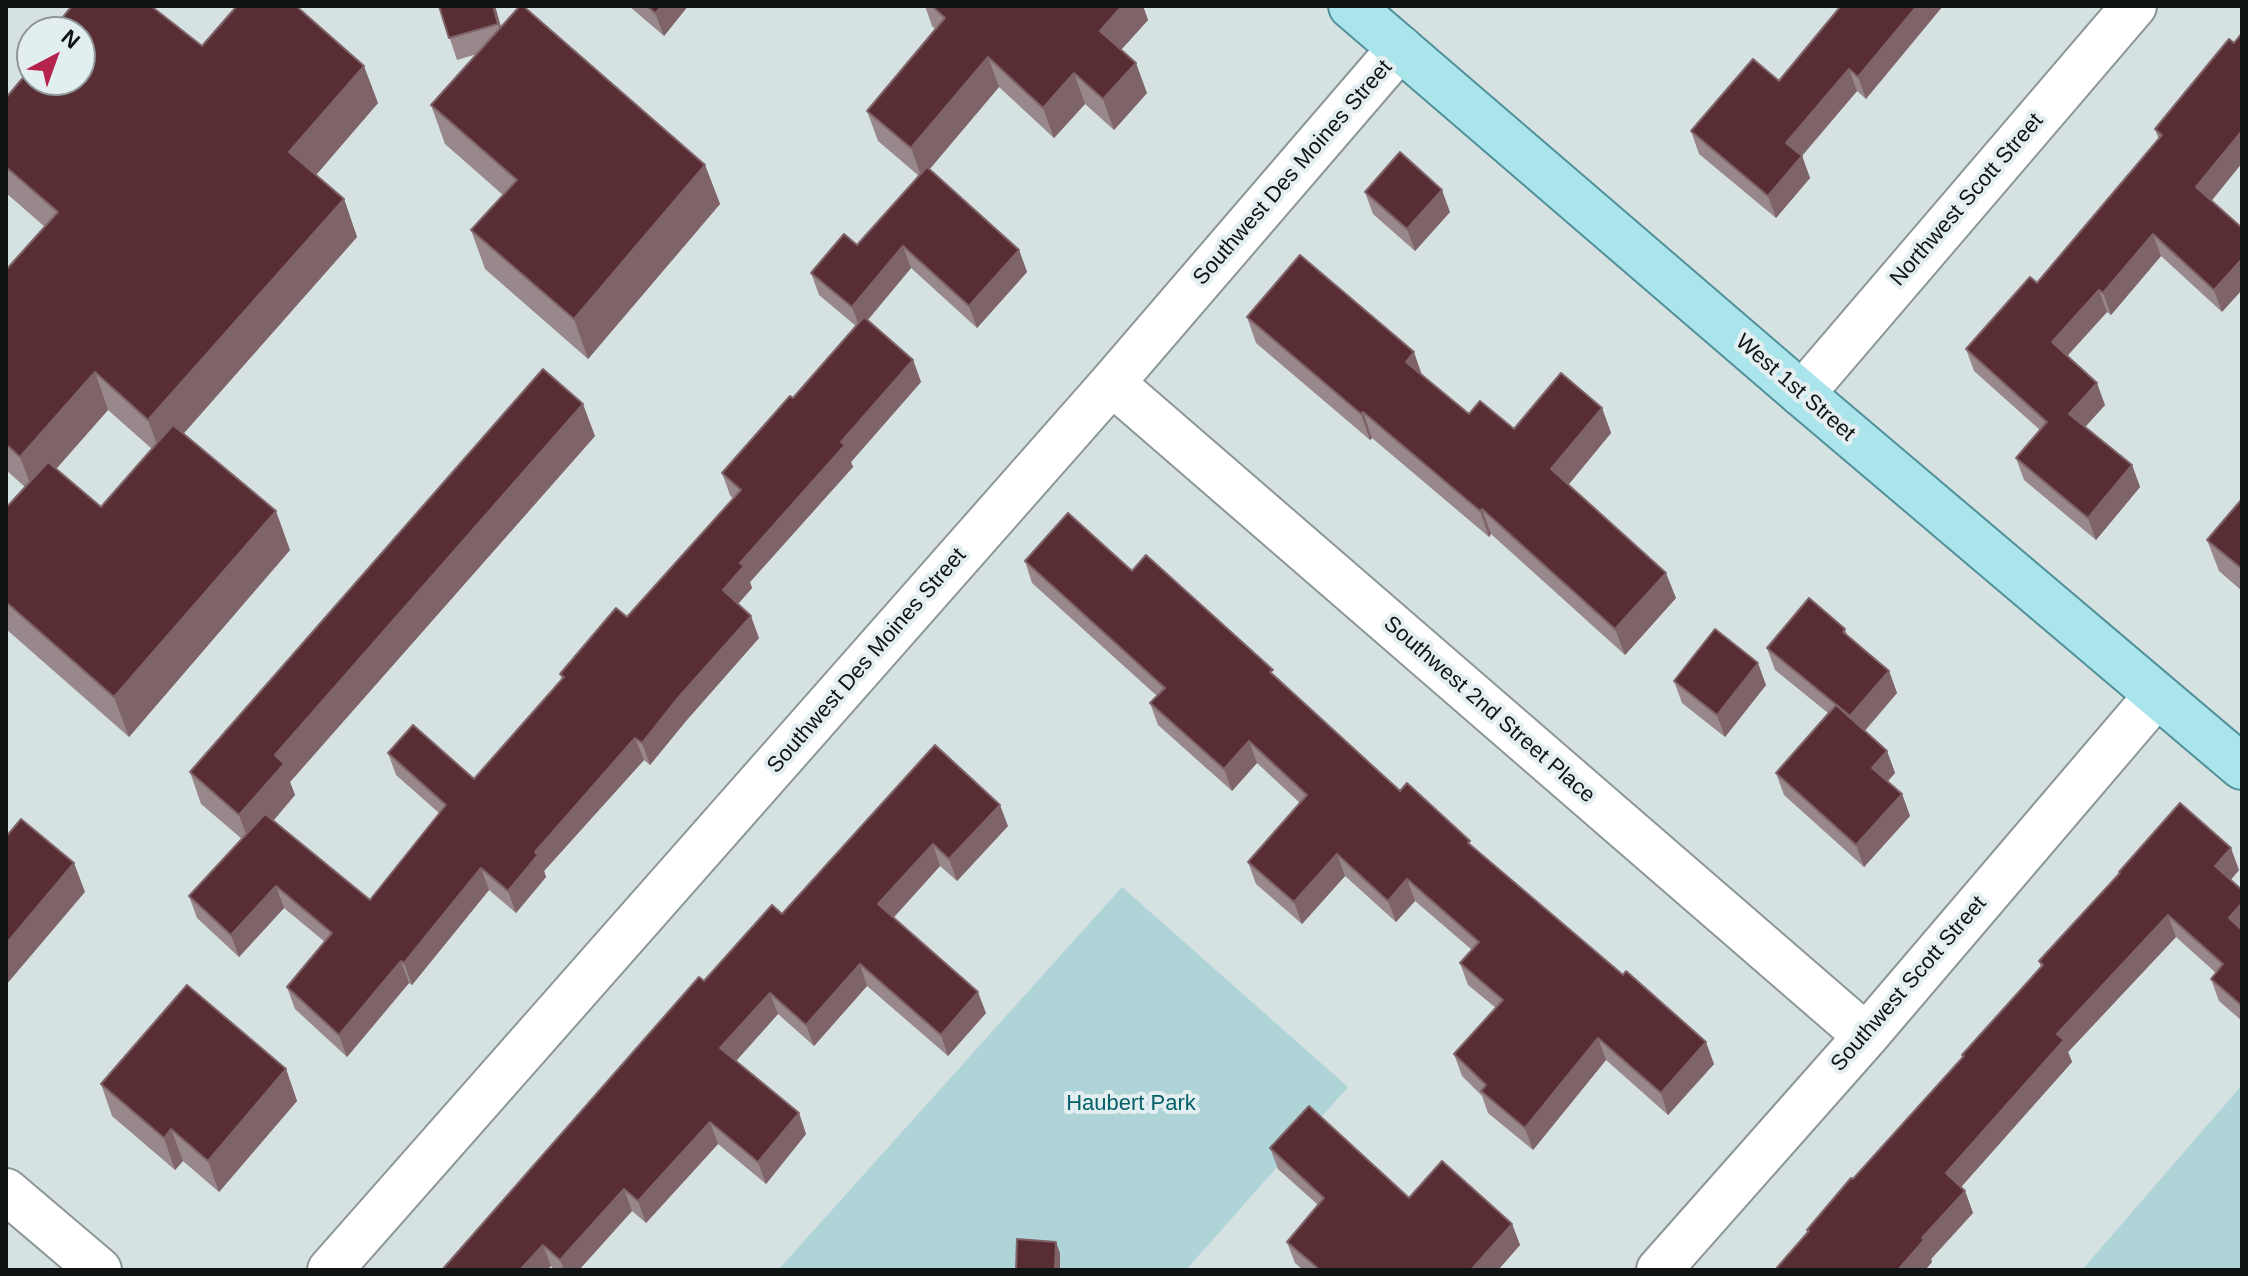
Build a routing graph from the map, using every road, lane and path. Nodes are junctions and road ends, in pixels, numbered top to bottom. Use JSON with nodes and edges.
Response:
{"nodes":[{"id":1,"x":1351,"y":6,"type":"edge"},
{"id":2,"x":2134,"y":6,"type":"edge"},
{"id":3,"x":1400,"y":48,"type":"junction"},
{"id":4,"x":1112,"y":383,"type":"junction"},
{"id":5,"x":1802,"y":394,"type":"junction"},
{"id":6,"x":2156,"y":696,"type":"junction"},
{"id":7,"x":2242,"y":767,"type":"edge"},
{"id":8,"x":1866,"y":1036,"type":"junction"},
{"id":9,"x":6,"y":1191,"type":"edge"},
{"id":10,"x":99,"y":1270,"type":"edge"},
{"id":11,"x":330,"y":1270,"type":"edge"},
{"id":12,"x":1659,"y":1270,"type":"edge"}],
"edges":[{"from":1,"to":3,"type":"main road","name":"West 1st Street"},
{"from":2,"to":5,"type":"street","name":"Northwest Scott Street"},
{"from":3,"to":4,"type":"street","name":"Southwest Des Moines Street"},
{"from":3,"to":5,"type":"main road","name":"West 1st Street"},
{"from":4,"to":8,"type":"street","name":"Southwest 2nd Street Place"},
{"from":4,"to":11,"type":"street","name":"Southwest Des Moines Street"},
{"from":5,"to":6,"type":"main road","name":"West 1st Street"},
{"from":6,"to":7,"type":"main road","name":"West 1st Street"},
{"from":6,"to":8,"type":"street","name":"Southwest Scott Street"},
{"from":8,"to":12,"type":"street","name":"Southwest Scott Street"},
{"from":9,"to":10,"type":"street"}]}
